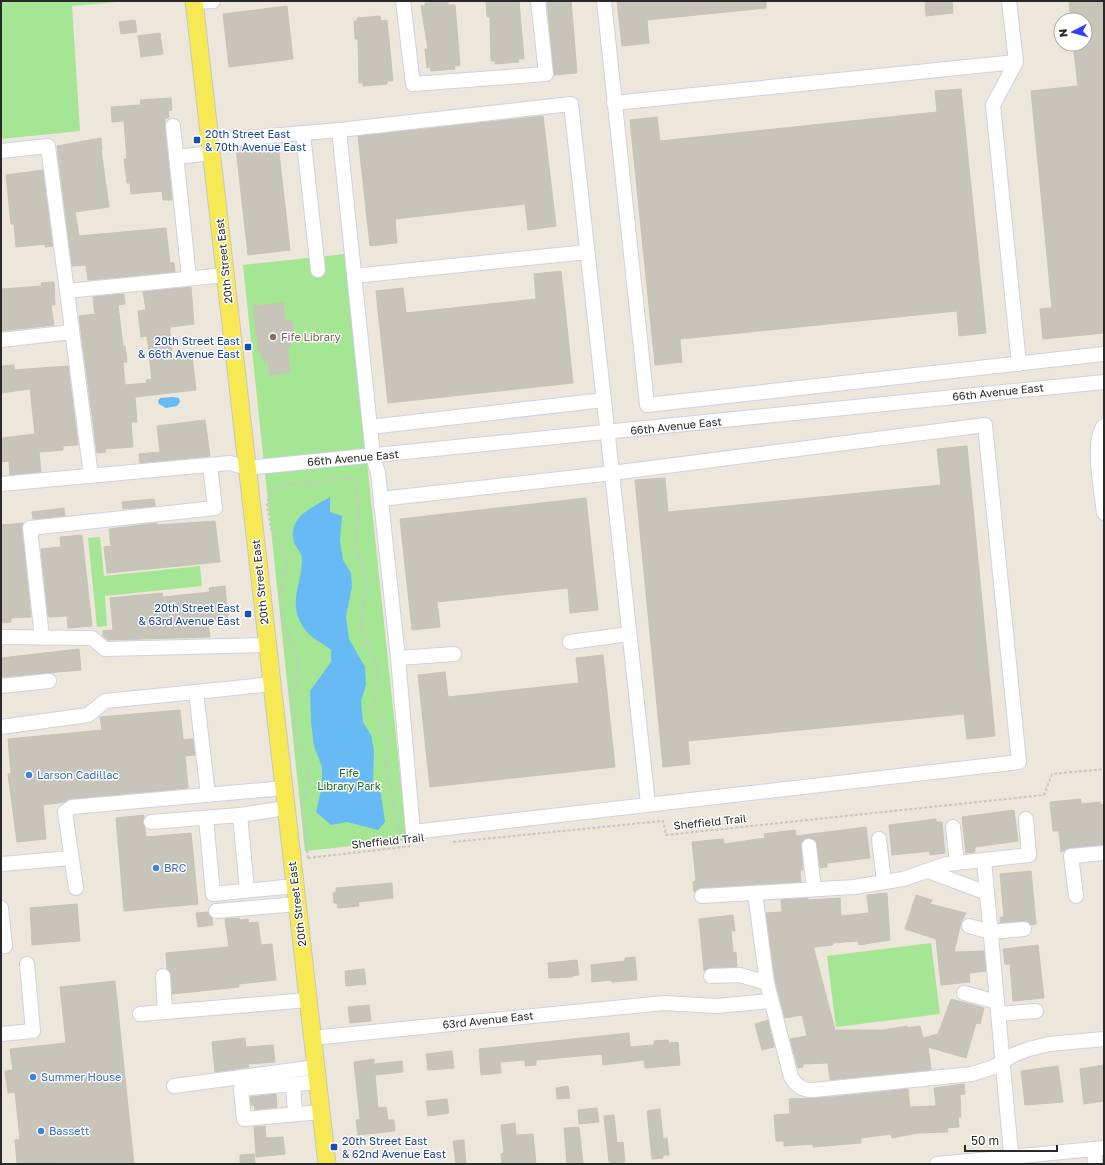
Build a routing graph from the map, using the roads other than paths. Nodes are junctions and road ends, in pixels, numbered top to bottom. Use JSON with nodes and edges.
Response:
{"nodes":[{"id":1,"x":212,"y":1,"type":"edge"},
{"id":2,"x":404,"y":1,"type":"edge"},
{"id":3,"x":538,"y":1,"type":"edge"},
{"id":4,"x":604,"y":1,"type":"edge"},
{"id":5,"x":1009,"y":1,"type":"edge"},
{"id":6,"x":194,"y":2,"type":"edge"},
{"id":7,"x":1016,"y":62,"type":"junction"},
{"id":8,"x":614,"y":103,"type":"junction"},
{"id":9,"x":173,"y":126,"type":"dead end"},
{"id":10,"x":339,"y":130,"type":"junction"},
{"id":11,"x":303,"y":134,"type":"junction"},
{"id":12,"x":211,"y":147,"type":"junction"},
{"id":13,"x":1,"y":151,"type":"edge"},
{"id":14,"x":176,"y":157,"type":"junction"},
{"id":15,"x":587,"y":252,"type":"junction"},
{"id":16,"x":318,"y":270,"type":"dead end"},
{"id":17,"x":225,"y":274,"type":"junction"},
{"id":18,"x":354,"y":276,"type":"junction"},
{"id":19,"x":189,"y":278,"type":"junction"},
{"id":20,"x":67,"y":292,"type":"junction"},
{"id":21,"x":72,"y":332,"type":"junction"},
{"id":22,"x":1,"y":340,"type":"edge"},
{"id":23,"x":1104,"y":354,"type":"edge"},
{"id":24,"x":1019,"y":364,"type":"junction"},
{"id":25,"x":1104,"y":382,"type":"edge"},
{"id":26,"x":604,"y":400,"type":"junction"},
{"id":27,"x":1104,"y":426,"type":"edge"},
{"id":28,"x":370,"y":427,"type":"junction"},
{"id":29,"x":607,"y":433,"type":"junction"},
{"id":30,"x":373,"y":456,"type":"junction"},
{"id":31,"x":210,"y":465,"type":"junction"},
{"id":32,"x":248,"y":468,"type":"junction"},
{"id":33,"x":612,"y":473,"type":"junction"},
{"id":34,"x":91,"y":476,"type":"junction"},
{"id":35,"x":1,"y":484,"type":"edge"},
{"id":36,"x":381,"y":499,"type":"junction"},
{"id":37,"x":1104,"y":513,"type":"edge"},
{"id":38,"x":628,"y":634,"type":"junction"},
{"id":39,"x":1,"y":637,"type":"edge"},
{"id":40,"x":42,"y":638,"type":"junction"},
{"id":41,"x":570,"y":642,"type":"dead end"},
{"id":42,"x":268,"y":645,"type":"junction"},
{"id":43,"x":454,"y":654,"type":"dead end"},
{"id":44,"x":398,"y":658,"type":"junction"},
{"id":45,"x":49,"y":681,"type":"dead end"},
{"id":46,"x":272,"y":684,"type":"junction"},
{"id":47,"x":1,"y":686,"type":"edge"},
{"id":48,"x":196,"y":692,"type":"junction"},
{"id":49,"x":1,"y":727,"type":"edge"},
{"id":50,"x":284,"y":788,"type":"junction"},
{"id":51,"x":208,"y":795,"type":"junction"},
{"id":52,"x":648,"y":804,"type":"junction"},
{"id":53,"x":286,"y":808,"type":"junction"},
{"id":54,"x":240,"y":815,"type":"junction"},
{"id":55,"x":206,"y":818,"type":"junction"},
{"id":56,"x":1026,"y":819,"type":"dead end"},
{"id":57,"x":151,"y":822,"type":"dead end"},
{"id":58,"x":953,"y":827,"type":"dead end"},
{"id":59,"x":879,"y":839,"type":"dead end"},
{"id":60,"x":809,"y":846,"type":"dead end"},
{"id":61,"x":1104,"y":854,"type":"edge"},
{"id":62,"x":71,"y":858,"type":"junction"},
{"id":63,"x":984,"y":860,"type":"junction"},
{"id":64,"x":957,"y":863,"type":"junction"},
{"id":65,"x":1,"y":864,"type":"edge"},
{"id":66,"x":928,"y":871,"type":"junction"},
{"id":67,"x":884,"y":882,"type":"junction"},
{"id":68,"x":295,"y":886,"type":"junction"},
{"id":69,"x":76,"y":888,"type":"dead end"},
{"id":70,"x":814,"y":889,"type":"junction"},
{"id":71,"x":247,"y":890,"type":"junction"},
{"id":72,"x":755,"y":893,"type":"junction"},
{"id":73,"x":987,"y":893,"type":"junction"},
{"id":74,"x":702,"y":896,"type":"dead end"},
{"id":75,"x":1076,"y":896,"type":"dead end"},
{"id":76,"x":297,"y":904,"type":"junction"},
{"id":77,"x":1,"y":911,"type":"edge"},
{"id":78,"x":216,"y":911,"type":"dead end"},
{"id":79,"x":969,"y":926,"type":"dead end"},
{"id":80,"x":1024,"y":929,"type":"dead end"},
{"id":81,"x":991,"y":932,"type":"junction"},
{"id":82,"x":5,"y":946,"type":"dead end"},
{"id":83,"x":27,"y":964,"type":"dead end"},
{"id":84,"x":163,"y":976,"type":"dead end"},
{"id":85,"x":711,"y":976,"type":"dead end"},
{"id":86,"x":767,"y":983,"type":"junction"},
{"id":87,"x":964,"y":993,"type":"dead end"},
{"id":88,"x":308,"y":1000,"type":"junction"},
{"id":89,"x":771,"y":1001,"type":"junction"},
{"id":90,"x":998,"y":1008,"type":"junction"},
{"id":91,"x":1036,"y":1011,"type":"dead end"},
{"id":92,"x":165,"y":1012,"type":"junction"},
{"id":93,"x":140,"y":1014,"type":"dead end"},
{"id":94,"x":1,"y":1034,"type":"edge"},
{"id":95,"x":312,"y":1038,"type":"junction"},
{"id":96,"x":1104,"y":1039,"type":"edge"},
{"id":97,"x":1003,"y":1062,"type":"junction"},
{"id":98,"x":316,"y":1075,"type":"junction"},
{"id":99,"x":293,"y":1085,"type":"junction"},
{"id":100,"x":174,"y":1086,"type":"dead end"},
{"id":101,"x":321,"y":1112,"type":"junction"},
{"id":102,"x":295,"y":1114,"type":"junction"},
{"id":103,"x":1099,"y":1149,"type":"edge"},
{"id":104,"x":1012,"y":1160,"type":"edge"},
{"id":105,"x":327,"y":1164,"type":"edge"},
{"id":106,"x":937,"y":1164,"type":"edge"},
{"id":107,"x":1095,"y":1164,"type":"edge"}],
"edges":[{"from":1,"to":6,"type":"street"},
{"from":2,"to":3,"type":"street"},
{"from":4,"to":8,"type":"street"},
{"from":5,"to":7,"type":"street"},
{"from":6,"to":12,"type":"main road","name":"20th Street East"},
{"from":7,"to":8,"type":"street"},
{"from":7,"to":24,"type":"street"},
{"from":8,"to":24,"type":"street"},
{"from":9,"to":14,"type":"street"},
{"from":10,"to":11,"type":"street"},
{"from":10,"to":15,"type":"street"},
{"from":10,"to":18,"type":"street"},
{"from":11,"to":12,"type":"street"},
{"from":11,"to":16,"type":"street"},
{"from":12,"to":14,"type":"street"},
{"from":12,"to":17,"type":"main road","name":"20th Street East"},
{"from":13,"to":20,"type":"street"},
{"from":14,"to":19,"type":"street"},
{"from":15,"to":18,"type":"street"},
{"from":15,"to":26,"type":"street"},
{"from":17,"to":19,"type":"street"},
{"from":17,"to":32,"type":"main road","name":"20th Street East"},
{"from":18,"to":28,"type":"street"},
{"from":19,"to":20,"type":"street"},
{"from":20,"to":21,"type":"street"},
{"from":21,"to":22,"type":"street"},
{"from":21,"to":34,"type":"street"},
{"from":23,"to":24,"type":"street"},
{"from":25,"to":29,"type":"street","name":"66th Avenue East"},
{"from":26,"to":28,"type":"street"},
{"from":26,"to":29,"type":"street"},
{"from":27,"to":37,"type":"street"},
{"from":28,"to":30,"type":"street"},
{"from":29,"to":30,"type":"street","name":"66th Avenue East"},
{"from":29,"to":33,"type":"street"},
{"from":30,"to":32,"type":"street","name":"66th Avenue East"},
{"from":30,"to":36,"type":"street"},
{"from":31,"to":32,"type":"street"},
{"from":31,"to":34,"type":"street"},
{"from":31,"to":40,"type":"street"},
{"from":32,"to":42,"type":"main road","name":"20th Street East"},
{"from":33,"to":36,"type":"street"},
{"from":33,"to":38,"type":"street"},
{"from":33,"to":52,"type":"street"},
{"from":34,"to":35,"type":"street"},
{"from":36,"to":44,"type":"street"},
{"from":38,"to":41,"type":"street"},
{"from":38,"to":52,"type":"street"},
{"from":39,"to":40,"type":"street"},
{"from":40,"to":42,"type":"street"},
{"from":42,"to":46,"type":"main road","name":"20th Street East"},
{"from":43,"to":44,"type":"street"},
{"from":44,"to":52,"type":"street"},
{"from":45,"to":47,"type":"street"},
{"from":46,"to":48,"type":"street"},
{"from":46,"to":50,"type":"main road","name":"20th Street East"},
{"from":48,"to":49,"type":"street"},
{"from":48,"to":51,"type":"street"},
{"from":50,"to":51,"type":"street"},
{"from":50,"to":53,"type":"main road","name":"20th Street East"},
{"from":51,"to":62,"type":"street"},
{"from":53,"to":54,"type":"street"},
{"from":53,"to":68,"type":"main road","name":"20th Street East"},
{"from":54,"to":55,"type":"street"},
{"from":54,"to":71,"type":"street"},
{"from":55,"to":57,"type":"street"},
{"from":55,"to":71,"type":"street"},
{"from":56,"to":63,"type":"street"},
{"from":58,"to":64,"type":"street"},
{"from":59,"to":67,"type":"street"},
{"from":60,"to":70,"type":"street"},
{"from":61,"to":75,"type":"street"},
{"from":62,"to":65,"type":"street"},
{"from":62,"to":69,"type":"street"},
{"from":63,"to":64,"type":"street"},
{"from":63,"to":73,"type":"street"},
{"from":64,"to":66,"type":"street"},
{"from":66,"to":67,"type":"street"},
{"from":66,"to":73,"type":"street"},
{"from":67,"to":70,"type":"street"},
{"from":68,"to":71,"type":"street"},
{"from":68,"to":76,"type":"main road","name":"20th Street East"},
{"from":70,"to":72,"type":"street"},
{"from":72,"to":74,"type":"street"},
{"from":72,"to":86,"type":"street"},
{"from":73,"to":81,"type":"street"},
{"from":76,"to":78,"type":"street"},
{"from":76,"to":88,"type":"main road","name":"20th Street East"},
{"from":77,"to":82,"type":"street"},
{"from":79,"to":81,"type":"street"},
{"from":80,"to":81,"type":"street"},
{"from":81,"to":90,"type":"street"},
{"from":83,"to":94,"type":"street"},
{"from":84,"to":92,"type":"street"},
{"from":85,"to":86,"type":"street"},
{"from":86,"to":89,"type":"street"},
{"from":87,"to":90,"type":"street"},
{"from":88,"to":92,"type":"street"},
{"from":88,"to":95,"type":"main road","name":"20th Street East"},
{"from":89,"to":95,"type":"street","name":"63rd Avenue East"},
{"from":89,"to":97,"type":"street"},
{"from":90,"to":91,"type":"street"},
{"from":90,"to":97,"type":"street"},
{"from":92,"to":93,"type":"street"},
{"from":95,"to":98,"type":"main road","name":"20th Street East"},
{"from":96,"to":97,"type":"street"},
{"from":97,"to":104,"type":"street"},
{"from":98,"to":99,"type":"street"},
{"from":98,"to":100,"type":"street"},
{"from":98,"to":101,"type":"main road","name":"20th Street East"},
{"from":99,"to":102,"type":"street"},
{"from":99,"to":102,"type":"street"},
{"from":101,"to":102,"type":"street"},
{"from":101,"to":105,"type":"main road","name":"20th Street East"},
{"from":103,"to":104,"type":"street"},
{"from":103,"to":107,"type":"street"},
{"from":104,"to":106,"type":"street"}]}
